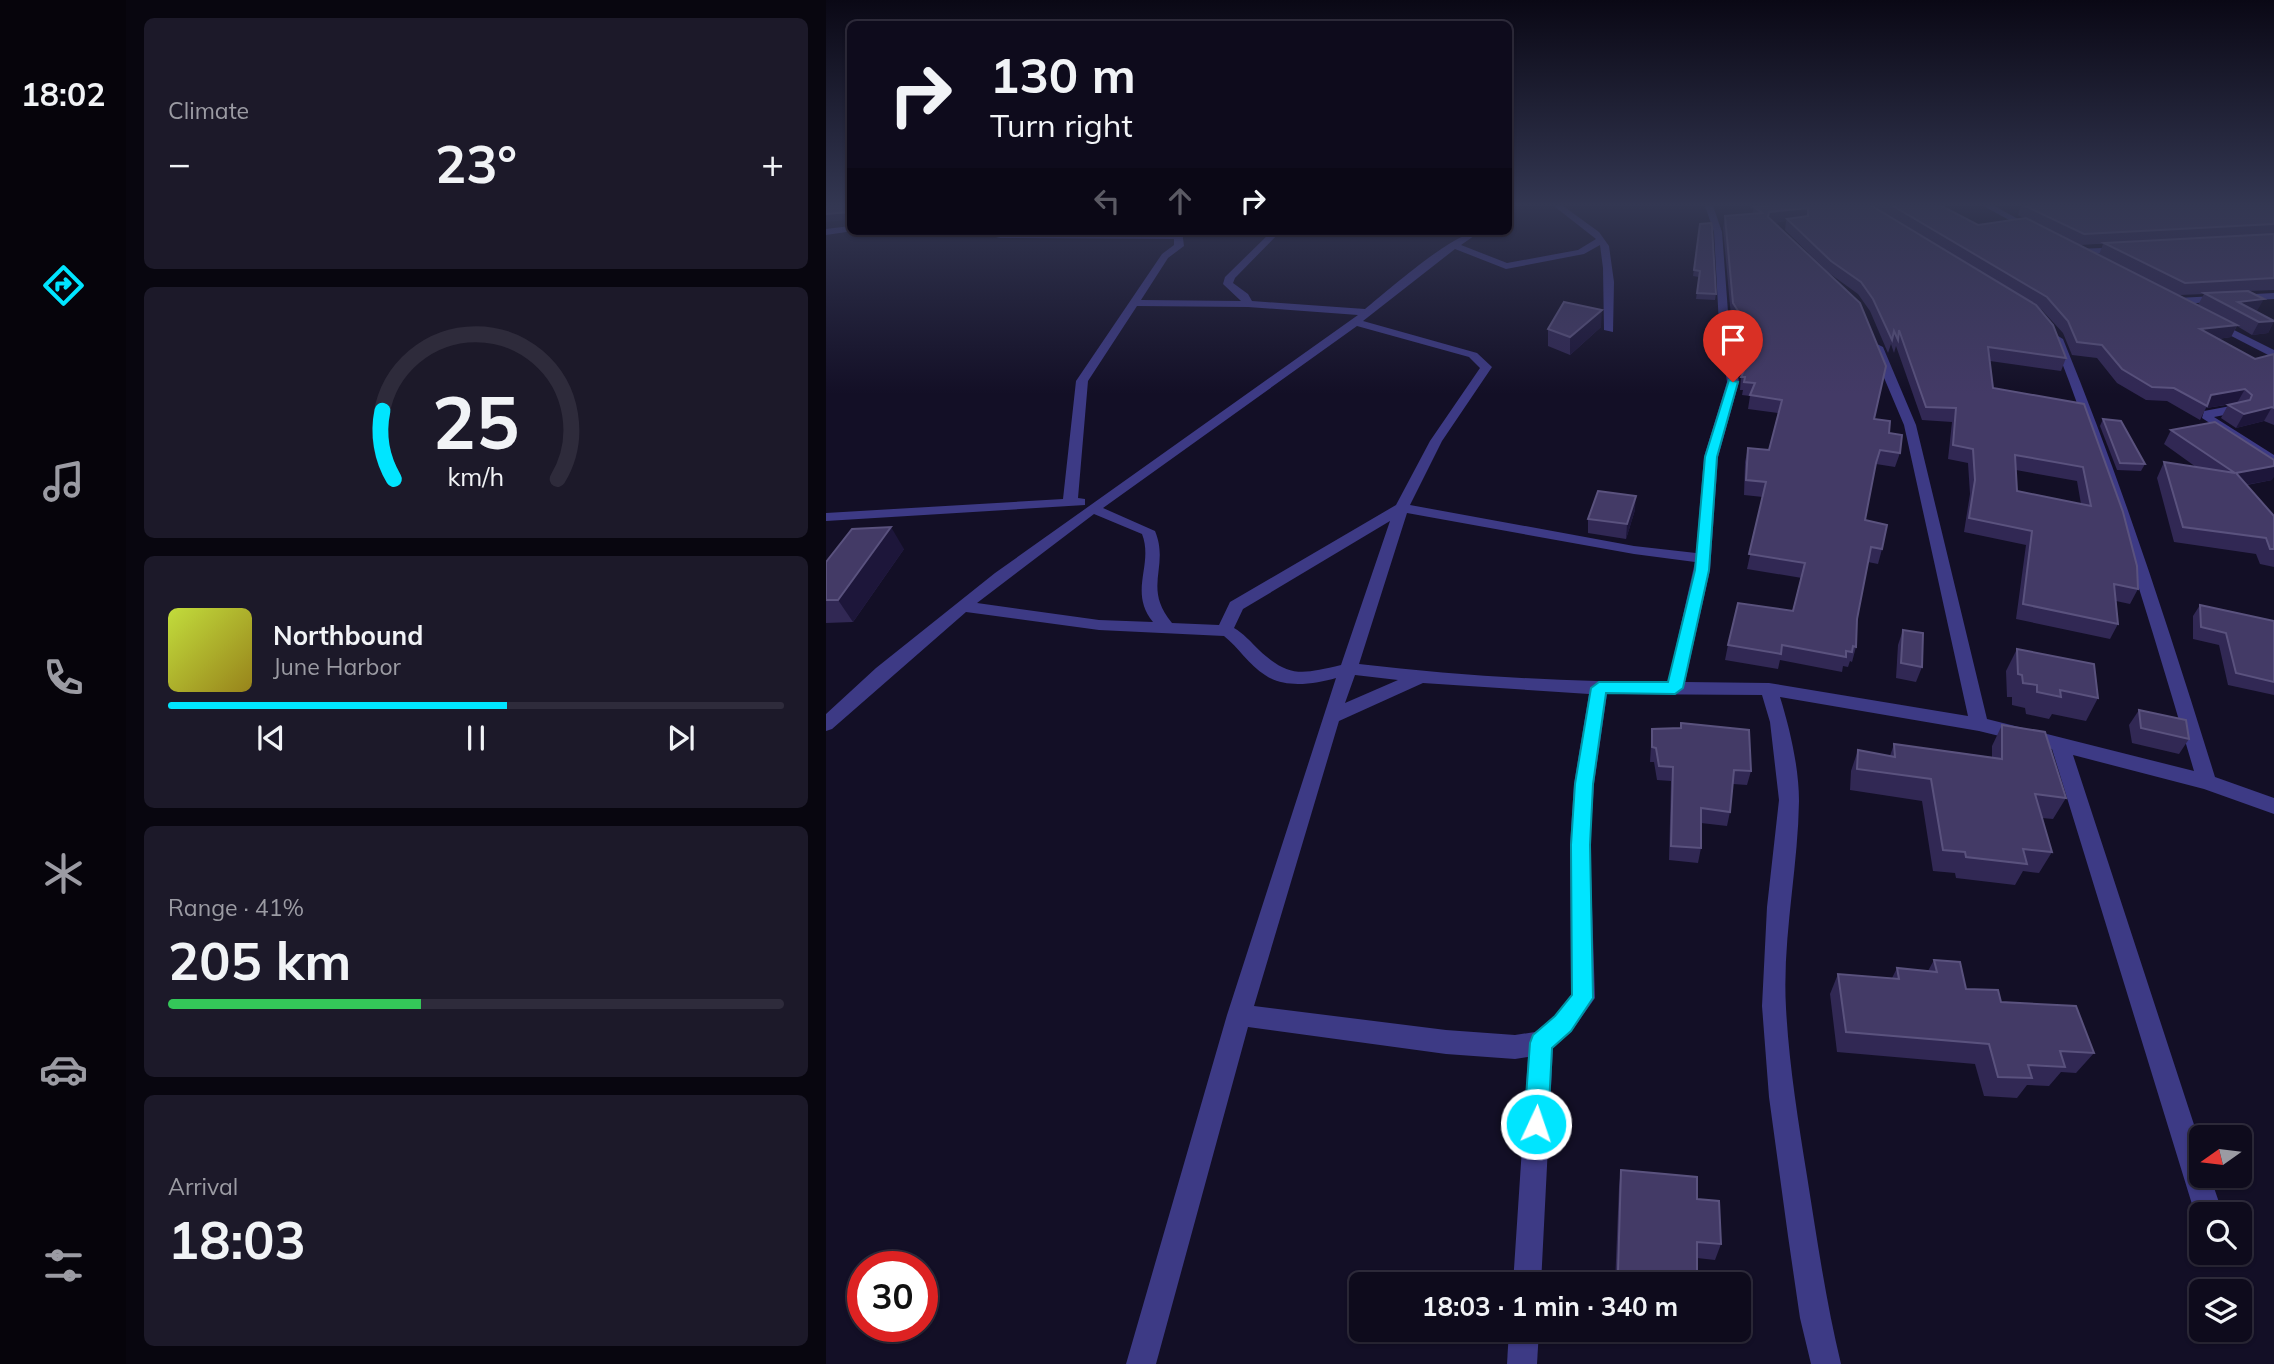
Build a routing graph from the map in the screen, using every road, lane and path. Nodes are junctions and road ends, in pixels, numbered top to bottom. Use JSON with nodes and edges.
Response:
{"nodes":[{"id":1,"x":1158,"y":267,"type":"edge"},
{"id":2,"x":1241,"y":267,"type":"edge"},
{"id":3,"x":1427,"y":267,"type":"edge"},
{"id":4,"x":1609,"y":267,"type":"edge"},
{"id":5,"x":1720,"y":267,"type":"edge"},
{"id":6,"x":2274,"y":296,"type":"edge"},
{"id":7,"x":1133,"y":303,"type":"junction"},
{"id":8,"x":1248,"y":304,"type":"junction"},
{"id":9,"x":1370,"y":313,"type":"junction"},
{"id":10,"x":1358,"y":323,"type":"junction"},
{"id":11,"x":2049,"y":328,"type":"edge"},
{"id":12,"x":1609,"y":330,"type":"dead end"},
{"id":13,"x":1870,"y":332,"type":"edge"},
{"id":14,"x":2274,"y":355,"type":"edge"},
{"id":15,"x":2236,"y":409,"type":"edge"},
{"id":16,"x":2274,"y":461,"type":"edge"},
{"id":17,"x":1070,"y":503,"type":"junction"},
{"id":18,"x":1099,"y":504,"type":"junction"},
{"id":19,"x":1402,"y":508,"type":"junction"},
{"id":20,"x":826,"y":517,"type":"edge"},
{"id":21,"x":1702,"y":558,"type":"junction"},
{"id":22,"x":962,"y":606,"type":"junction"},
{"id":23,"x":1167,"y":628,"type":"junction"},
{"id":24,"x":1224,"y":631,"type":"junction"},
{"id":25,"x":1351,"y":669,"type":"junction"},
{"id":26,"x":1421,"y":677,"type":"junction"},
{"id":27,"x":1599,"y":688,"type":"junction"},
{"id":28,"x":1675,"y":688,"type":"junction"},
{"id":29,"x":1769,"y":689,"type":"junction"},
{"id":30,"x":1331,"y":717,"type":"junction"},
{"id":31,"x":826,"y":724,"type":"edge"},
{"id":32,"x":1979,"y":724,"type":"junction"},
{"id":33,"x":2060,"y":745,"type":"junction"},
{"id":34,"x":2207,"y":782,"type":"junction"},
{"id":35,"x":2274,"y":806,"type":"edge"},
{"id":36,"x":1239,"y":1015,"type":"junction"},
{"id":37,"x":1541,"y":1043,"type":"junction"},
{"id":38,"x":2205,"y":1202,"type":"edge"},
{"id":39,"x":1528,"y":1272,"type":"edge"},
{"id":40,"x":1523,"y":1342,"type":"edge"},
{"id":41,"x":1141,"y":1364,"type":"edge"},
{"id":42,"x":1522,"y":1364,"type":"edge"},
{"id":43,"x":1826,"y":1364,"type":"edge"}],
"edges":[{"from":1,"to":7,"type":"street"},
{"from":2,"to":8,"type":"street"},
{"from":3,"to":9,"type":"street"},
{"from":4,"to":12,"type":"street"},
{"from":5,"to":21,"type":"street"},
{"from":6,"to":14,"type":"street"},
{"from":7,"to":8,"type":"street"},
{"from":7,"to":17,"type":"street"},
{"from":8,"to":9,"type":"street"},
{"from":9,"to":10,"type":"street"},
{"from":10,"to":18,"type":"street"},
{"from":10,"to":19,"type":"street"},
{"from":11,"to":34,"type":"street"},
{"from":13,"to":32,"type":"street"},
{"from":15,"to":16,"type":"street"},
{"from":17,"to":18,"type":"street"},
{"from":17,"to":20,"type":"street"},
{"from":18,"to":22,"type":"street"},
{"from":18,"to":23,"type":"street"},
{"from":19,"to":21,"type":"street"},
{"from":19,"to":24,"type":"street"},
{"from":19,"to":25,"type":"street"},
{"from":21,"to":28,"type":"street"},
{"from":22,"to":23,"type":"street"},
{"from":22,"to":31,"type":"street"},
{"from":23,"to":24,"type":"street"},
{"from":24,"to":25,"type":"street"},
{"from":25,"to":26,"type":"street"},
{"from":25,"to":30,"type":"street"},
{"from":26,"to":27,"type":"street"},
{"from":26,"to":30,"type":"street"},
{"from":27,"to":28,"type":"street"},
{"from":27,"to":37,"type":"street"},
{"from":28,"to":29,"type":"street"},
{"from":29,"to":32,"type":"street"},
{"from":29,"to":43,"type":"street"},
{"from":30,"to":36,"type":"street"},
{"from":32,"to":33,"type":"street"},
{"from":33,"to":34,"type":"street"},
{"from":33,"to":38,"type":"street"},
{"from":34,"to":35,"type":"street"},
{"from":36,"to":37,"type":"street"},
{"from":36,"to":41,"type":"street"},
{"from":37,"to":39,"type":"street"},
{"from":40,"to":42,"type":"street"}]}
